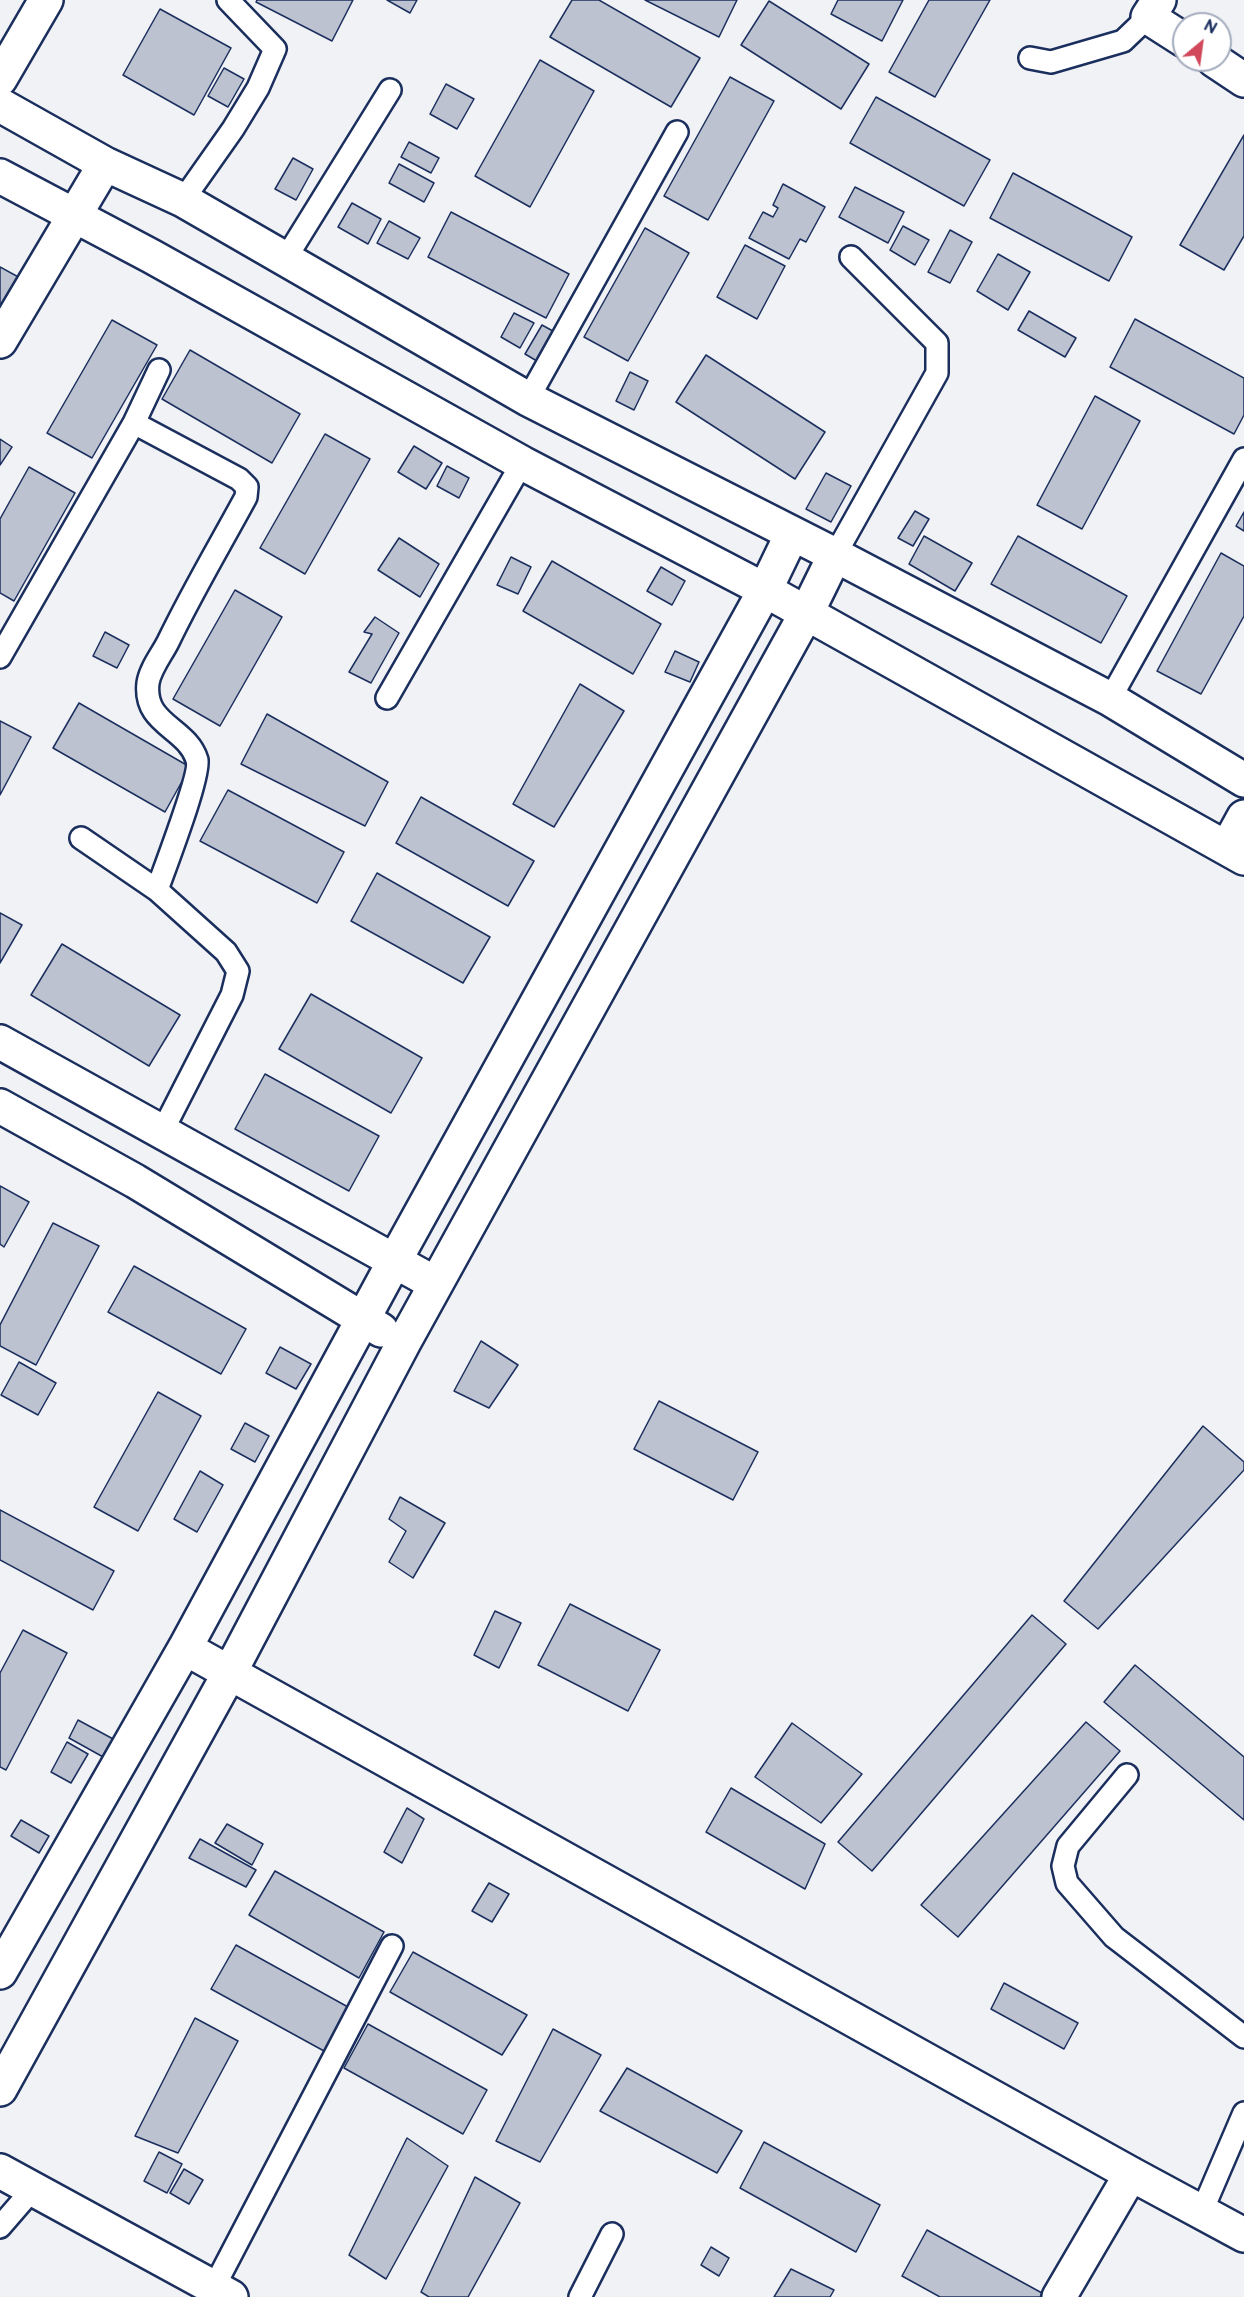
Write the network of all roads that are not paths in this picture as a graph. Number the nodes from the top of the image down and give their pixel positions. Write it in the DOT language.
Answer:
graph roads {
  1 [pos="46,0"];
  2 [pos="228,0"];
  3 [pos="1154,8"];
  4 [pos="1172,27"];
  5 [pos="1030,58"];
  6 [pos="0,80"];
  7 [pos="390,90"];
  8 [pos="0,105"];
  9 [pos="676,132"];
  10 [pos="105,164"];
  11 [pos="0,177"];
  12 [pos="183,200"];
  13 [pos="72,216"];
  14 [pos="850,257"];
  15 [pos="286,258"];
  16 [pos="0,341"];
  17 [pos="159,370"];
  18 [pos="528,399"];
  19 [pos="134,423"];
  20 [pos="1244,459"];
  21 [pos="522,463"];
  22 [pos="792,534"];
  23 [pos="835,555"];
  24 [pos="765,590"];
  25 [pos="807,612"];
  26 [pos="0,657"];
  27 [pos="387,698"];
  28 [pos="1110,699"];
  29 [pos="1244,780"];
  30 [pos="1244,817"];
  31 [pos="81,838"];
  32 [pos="1236,853"];
  33 [pos="157,891"];
  34 [pos="0,1042"];
  35 [pos="0,1106"];
  36 [pos="162,1132"];
  37 [pos="395,1260"];
  38 [pos="436,1284"];
  39 [pos="363,1320"];
  40 [pos="404,1342"];
  41 [pos="185,1648"];
  42 [pos="230,1672"];
  43 [pos="1127,1775"];
  44 [pos="392,1946"];
  45 [pos="0,1972"];
  46 [pos="1244,2037"];
  47 [pos="0,2088"];
  48 [pos="1244,2113"];
  49 [pos="0,2171"];
  50 [pos="1131,2174"];
  51 [pos="32,2190"];
  52 [pos="1202,2211"];
  53 [pos="0,2227"];
  54 [pos="612,2234"];
  55 [pos="1244,2235"];
  56 [pos="222,2292"];
  57 [pos="580,2297"];
  58 [pos="1059,2297"];
  1 -- 6 [label="street"];
  2 -- 12 [label="lane"];
  3 -- 4 [label="street"];
  3 -- 5 [label="lane"];
  7 -- 15 [label="lane"];
  8 -- 10 [label="street"];
  9 -- 18 [label="lane"];
  10 -- 12 [label="street"];
  10 -- 13 [label="street"];
  11 -- 13 [label="street"];
  12 -- 15 [label="street"];
  13 -- 16 [label="street"];
  13 -- 21 [label="street"];
  14 -- 23 [label="lane"];
  15 -- 18 [label="street"];
  17 -- 19 [label="lane"];
  18 -- 22 [label="street"];
  19 -- 26 [label="lane"];
  19 -- 33 [label="lane"];
  20 -- 28 [label="lane"];
  21 -- 24 [label="street"];
  21 -- 27 [label="lane"];
  22 -- 23 [label="street"];
  22 -- 24 [label="street"];
  23 -- 25 [label="street"];
  23 -- 28 [label="street"];
  24 -- 25 [label="street"];
  24 -- 37 [label="street"];
  25 -- 32 [label="street"];
  25 -- 38 [label="street"];
  28 -- 29 [label="street"];
  30 -- 32 [label="street"];
  31 -- 33 [label="lane"];
  33 -- 36 [label="lane"];
  34 -- 36 [label="street"];
  35 -- 39 [label="street"];
  36 -- 37 [label="street"];
  37 -- 38 [label="street"];
  37 -- 39 [label="street"];
  38 -- 40 [label="street"];
  39 -- 40 [label="street"];
  39 -- 41 [label="street"];
  40 -- 42 [label="street"];
  41 -- 42 [label="street"];
  41 -- 45 [label="street"];
  42 -- 47 [label="street"];
  42 -- 50 [label="street"];
  43 -- 46 [label="lane"];
  44 -- 56 [label="lane"];
  48 -- 52 [label="lane"];
  49 -- 51 [label="street"];
  50 -- 52 [label="street"];
  50 -- 58 [label="street"];
  51 -- 53 [label="lane"];
  51 -- 56 [label="street"];
  52 -- 55 [label="street"];
  54 -- 57 [label="lane"];
}
